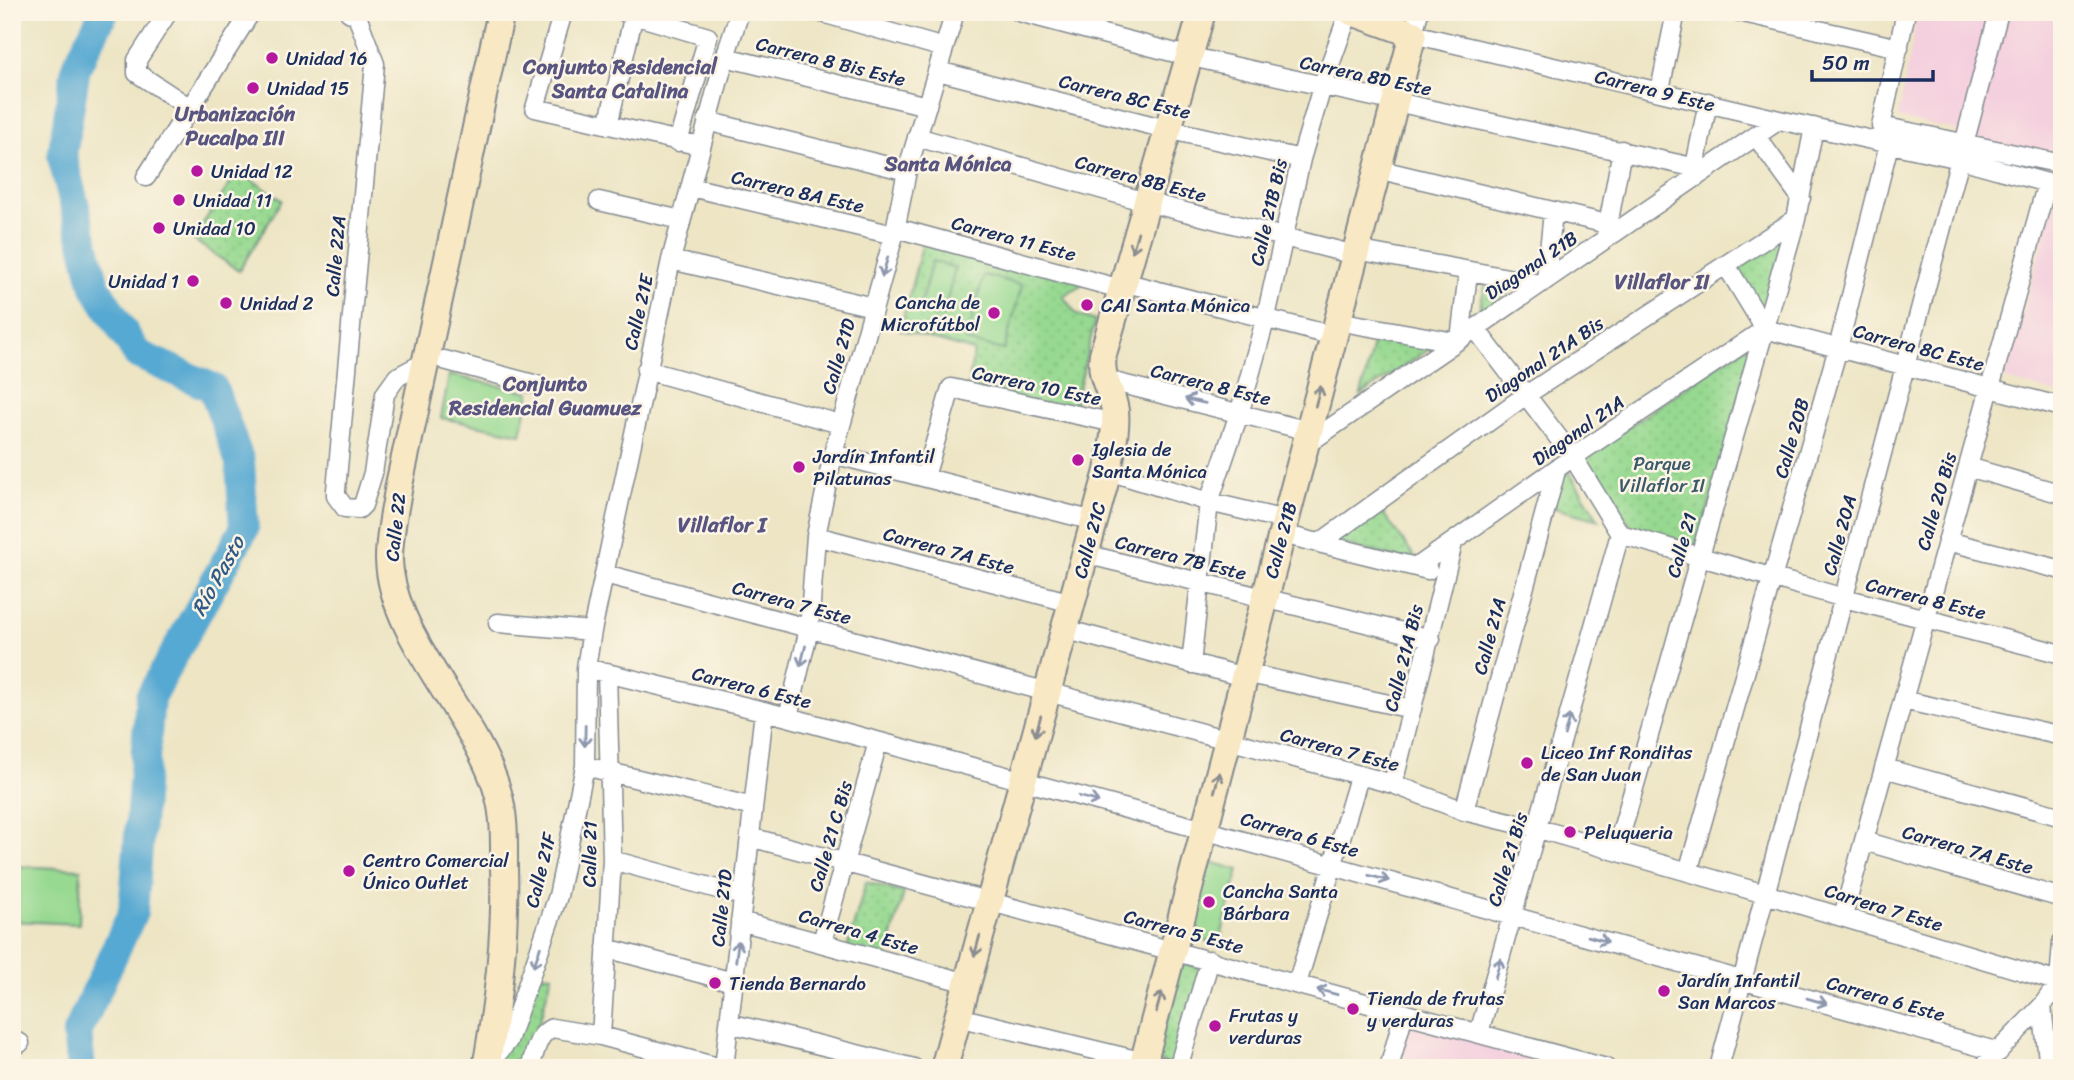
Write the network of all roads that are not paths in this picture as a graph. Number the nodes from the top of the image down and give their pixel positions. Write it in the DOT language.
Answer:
graph roads {
  1 [pos="168,12"];
  2 [pos="251,12"];
  3 [pos="349,12"];
  4 [pos="501,12"];
  5 [pos="562,12"];
  6 [pos="740,12"];
  7 [pos="819,12"];
  8 [pos="955,12"];
  9 [pos="1019,12"];
  10 [pos="1202,12"];
  11 [pos="1350,12"];
  12 [pos="1676,12"];
  13 [pos="1739,12"];
  14 [pos="1906,12"];
  15 [pos="1999,12"];
  16 [pos="629,13"];
  17 [pos="1416,23"];
  18 [pos="944,48"];
  19 [pos="1899,48"];
  20 [pos="1187,56"];
  21 [pos="725,57"];
  22 [pos="938,71"];
  23 [pos="1322,87"];
  24 [pos="1660,90"];
  25 [pos="1709,102"];
  26 [pos="1395,103"];
  27 [pos="927,106"];
  28 [pos="190,108"];
  29 [pos="1779,120"];
  30 [pos="707,121"];
  31 [pos="608,125"];
  32 [pos="1881,126"];
  33 [pos="1814,127"];
  34 [pos="1166,129"];
  35 [pos="1756,136"];
  36 [pos="917,137"];
  37 [pos="678,142"];
  38 [pos="1889,144"];
  39 [pos="701,146"];
  40 [pos="1622,150"];
  41 [pos="1962,152"];
  42 [pos="1301,159"];
  43 [pos="2062,164"];
  44 [pos="1700,168"];
  45 [pos="1377,169"];
  46 [pos="907,171"];
  47 [pos="146,177"];
  48 [pos="691,187"];
  49 [pos="1801,198"];
  50 [pos="599,201"];
  51 [pos="1146,202"];
  52 [pos="1553,212"];
  53 [pos="1796,219"];
  54 [pos="681,220"];
  55 [pos="895,232"];
  56 [pos="1606,232"];
  57 [pos="1284,239"];
  58 [pos="1356,253"];
  59 [pos="671,260"];
  60 [pos="1726,265"];
  61 [pos="1468,273"];
  62 [pos="1543,282"];
  63 [pos="1122,285"];
  64 [pos="873,307"];
  65 [pos="1266,317"];
  66 [pos="1475,328"];
  67 [pos="1336,329"];
  68 [pos="1765,329"];
  69 [pos="1457,340"];
  70 [pos="1838,348"];
  71 [pos="436,360"];
  72 [pos="1906,366"];
  73 [pos="646,370"];
  74 [pos="1102,379"];
  75 [pos="537,385"];
  76 [pos="1989,388"];
  77 [pos="1526,395"];
  78 [pos="2062,407"];
  79 [pos="1240,411"];
  80 [pos="1115,423"];
  81 [pos="840,424"];
  82 [pos="1308,438"];
  83 [pos="833,454"];
  84 [pos="1573,457"];
  85 [pos="1968,467"];
  86 [pos="1108,471"];
  87 [pos="1556,471"];
  88 [pos="925,477"];
  89 [pos="2062,494"];
  90 [pos="1209,502"];
  91 [pos="1094,521"];
  92 [pos="1283,527"];
  93 [pos="1620,534"];
  94 [pos="816,536"];
  95 [pos="1947,541"];
  96 [pos="1321,542"];
  97 [pos="1453,543"];
  98 [pos="1085,554"];
  99 [pos="1699,559"];
  100 [pos="1417,567"];
  101 [pos="2062,570"];
  102 [pos="1446,573"];
  103 [pos="605,574"];
  104 [pos="1774,576"];
  105 [pos="1199,585"];
  106 [pos="1844,598"];
  107 [pos="1264,600"];
  108 [pos="1072,603"];
  109 [pos="1925,619"];
  110 [pos="498,623"];
  111 [pos="809,629"];
  112 [pos="1065,629"];
  113 [pos="592,631"];
  114 [pos="1431,639"];
  115 [pos="2062,654"];
  116 [pos="1191,664"];
  117 [pos="586,667"];
  118 [pos="607,672"];
  119 [pos="1245,675"];
  120 [pos="1047,693"];
  121 [pos="1903,700"];
  122 [pos="1412,709"];
  123 [pos="764,711"];
  124 [pos="788,717"];
  125 [pos="2062,736"];
  126 [pos="1228,740"];
  127 [pos="878,742"];
  128 [pos="585,766"];
  129 [pos="1884,768"];
  130 [pos="610,770"];
  131 [pos="1359,777"];
  132 [pos="1023,782"];
  133 [pos="1393,784"];
  134 [pos="753,807"];
  135 [pos="1464,811"];
  136 [pos="2062,817"];
  137 [pos="1539,829"];
  138 [pos="1204,830"];
  139 [pos="750,837"];
  140 [pos="1864,841"];
  141 [pos="1616,851"];
  142 [pos="612,860"];
  143 [pos="845,860"];
  144 [pos="1331,865"];
  145 [pos="1688,872"];
  146 [pos="1765,894"];
  147 [pos="743,896"];
  148 [pos="2062,898"];
  149 [pos="990,900"];
  150 [pos="1513,915"];
  151 [pos="1843,916"];
  152 [pos="740,920"];
  153 [pos="822,942"];
  154 [pos="2062,942"];
  155 [pos="606,948"];
  156 [pos="1173,950"];
  157 [pos="1210,960"];
  158 [pos="1742,980"];
  159 [pos="2060,980"];
  160 [pos="733,982"];
  161 [pos="967,983"];
  162 [pos="1297,984"];
  163 [pos="2042,1006"];
  164 [pos="1404,1013"];
  165 [pos="958,1017"];
  166 [pos="729,1023"];
  167 [pos="1479,1033"];
  168 [pos="601,1036"];
  169 [pos="1999,1052"];
  170 [pos="1573,1063"];
  171 [pos="1151,1066"];
  172 [pos="486,1068"];
  173 [pos="530,1068"];
  174 [pos="722,1068"];
  175 [pos="914,1068"];
  176 [pos="944,1068"];
  177 [pos="1178,1068"];
  178 [pos="1389,1068"];
  179 [pos="1606,1068"];
  180 [pos="1719,1068"];
  181 [pos="1982,1068"];
  182 [pos="2049,1068"];
  1 -- 28 [label="street"];
  2 -- 28 [label="street"];
  3 -- 71 [label="street, Calle 22A"];
  4 -- 71 [label="street, Calle 22"];
  5 -- 31 [label="street"];
  6 -- 21 [label="street, Calle 21E"];
  7 -- 18 [label="street"];
  8 -- 18 [label="street, Calle 21D"];
  9 -- 20 [label="street, Carrera 8D Este"];
  10 -- 20 [label="street, Calle 21C"];
  11 -- 17 [label="street, Carrera 9 Este"];
  11 -- 23 [label="street, Calle 21B Bis"];
  12 -- 24 [label="street"];
  13 -- 19 [label="street"];
  14 -- 19 [label="street"];
  15 -- 41 [label="street, Calle 20A"];
  16 -- 31 [label="street"];
  16 -- 37 [label="street"];
  17 -- 24 [label="street, Carrera 9 Este"];
  17 -- 26 [label="street, Calle 21B"];
  18 -- 22 [label="street, Calle 21D"];
  19 -- 32 [label="street"];
  20 -- 23 [label="street, Carrera 8D Este"];
  20 -- 34 [label="street, Calle 21C"];
  21 -- 27 [label="street, Carrera 8 Bis Este"];
  21 -- 30 [label="street, Calle 21E"];
  22 -- 27 [label="street, Calle 21D"];
  22 -- 34 [label="street, Carrera 8C Este"];
  23 -- 26 [label="street, Carrera 8D Este"];
  23 -- 42 [label="street, Calle 21B Bis"];
  24 -- 25 [label="street, Carrera 9 Este"];
  25 -- 29 [label="street, Carrera 9 Este"];
  25 -- 44 [label="street"];
  26 -- 40 [label="street, Carrera 8D Este"];
  26 -- 45 [label="street, Calle 21B"];
  27 -- 36 [label="street, Calle 21D"];
  28 -- 47 [label="street"];
  29 -- 33 [label="street, Carrera 9 Este"];
  29 -- 35 [label="street, Diagonal 21B"];
  30 -- 39 [label="street, Calle 21E"];
  30 -- 46 [label="street"];
  31 -- 37 [label="street"];
  32 -- 38 [label="street"];
  32 -- 41 [label="street"];
  33 -- 38 [label="street, Carrera 9 Este"];
  33 -- 49 [label="street, Calle 21"];
  34 -- 42 [label="street, Carrera 8C Este"];
  34 -- 51 [label="street, Calle 21C"];
  35 -- 44 [label="street, Diagonal 21B"];
  35 -- 49 [label="street"];
  36 -- 46 [label="street, Calle 21D"];
  36 -- 51 [label="street, Carrera 8B Este"];
  37 -- 39 [label="street"];
  38 -- 41 [label="street, Carrera 9 Este"];
  38 -- 70 [label="street, Calle 20B"];
  39 -- 48 [label="street, Calle 21E"];
  40 -- 44 [label="street, Carrera 8D Este"];
  40 -- 56 [label="street"];
  41 -- 43 [label="street"];
  41 -- 72 [label="street, Calle 20A"];
  41 -- 76 [label="street, Calle 20 Bis"];
  42 -- 57 [label="street, Calle 21B Bis"];
  44 -- 56 [label="street, Diagonal 21B"];
  45 -- 52 [label="street"];
  45 -- 58 [label="street, Calle 21B"];
  46 -- 55 [label="street, Calle 21D"];
  48 -- 54 [label="street, Calle 21E"];
  48 -- 55 [label="street, Carrera 8A Este"];
  49 -- 53 [label="street, Calle 21"];
  50 -- 54 [label="street"];
  51 -- 57 [label="street, Carrera 8B Este"];
  51 -- 63 [label="street, Calle 21C, one-way"];
  52 -- 56 [label="street"];
  52 -- 62 [label="street"];
  53 -- 60 [label="street, Diagonal 21A Bis"];
  53 -- 68 [label="street, Calle 21"];
  54 -- 59 [label="street, Calle 21E"];
  55 -- 63 [label="street, Carrera 11 Este"];
  55 -- 64 [label="street, Calle 21D, one-way"];
  56 -- 62 [label="street, Diagonal 21B"];
  57 -- 58 [label="street, Carrera 8B Este"];
  57 -- 65 [label="street, Calle 21B Bis"];
  58 -- 61 [label="street, Carrera 8B Este"];
  58 -- 67 [label="street, Calle 21B"];
  59 -- 64 [label="street"];
  59 -- 73 [label="street, Calle 21E"];
  60 -- 68 [label="street"];
  60 -- 77 [label="street, Diagonal 21A Bis"];
  61 -- 62 [label="street, Carrera 8B Este"];
  61 -- 69 [label="street"];
  62 -- 66 [label="street, Diagonal 21B"];
  63 -- 65 [label="street"];
  63 -- 74 [label="street, Calle 21C"];
  64 -- 81 [label="street, Calle 21D"];
  65 -- 67 [label="street"];
  65 -- 79 [label="street, Calle 21B Bis"];
  66 -- 69 [label="street, Diagonal 21B"];
  66 -- 77 [label="street"];
  67 -- 69 [label="street"];
  82 -- 67 [label="street, Calle 21B, one-way"];
  68 -- 70 [label="street, Carrera 8C Este"];
  68 -- 84 [label="street, Diagonal 21A"];
  68 -- 99 [label="street, Calle 21"];
  69 -- 82 [label="street, Diagonal 21B"];
  70 -- 72 [label="street, Carrera 8C Este"];
  70 -- 104 [label="street, Calle 20B"];
  71 -- 75 [label="street"];
  71 -- 172 [label="street, Calle 22"];
  72 -- 76 [label="street, Carrera 8C Este"];
  72 -- 106 [label="street, Calle 20A"];
  73 -- 81 [label="street"];
  73 -- 103 [label="street, Calle 21E"];
  79 -- 74 [label="street, Carrera 8 Este, one-way"];
  74 -- 80 [label="street, Calle 21C"];
  76 -- 78 [label="street, Carrera 8C Este"];
  76 -- 85 [label="street, Calle 20 Bis"];
  77 -- 84 [label="street"];
  77 -- 96 [label="street, Diagonal 21A Bis"];
  79 -- 82 [label="street, Carrera 8 Este"];
  79 -- 90 [label="street, Calle 21B Bis"];
  80 -- 86 [label="street, Calle 21C"];
  80 -- 88 [label="street, Carrera 10 Este"];
  81 -- 83 [label="street, Calle 21D"];
  82 -- 92 [label="street, Calle 21B"];
  83 -- 88 [label="street, Carrera 7B Este"];
  83 -- 94 [label="street, Calle 21D"];
  84 -- 87 [label="street, Diagonal 21A"];
  84 -- 93 [label="street"];
  85 -- 89 [label="street"];
  85 -- 95 [label="street, Calle 20 Bis"];
  86 -- 90 [label="street"];
  86 -- 91 [label="street, Calle 21C"];
  87 -- 97 [label="street, Diagonal 21A"];
  87 -- 135 [label="street, Calle 21A"];
  88 -- 91 [label="street, Carrera 7B Este"];
  90 -- 92 [label="street"];
  90 -- 105 [label="street, Calle 21B Bis"];
  91 -- 98 [label="street, Calle 21C"];
  92 -- 96 [label="street"];
  92 -- 107 [label="street, Calle 21B"];
  93 -- 99 [label="street, Carrera 8 Este"];
  137 -- 93 [label="street, Calle 21 Bis, one-way"];
  94 -- 108 [label="street, Carrera 7A Este"];
  94 -- 111 [label="street, Calle 21D"];
  95 -- 101 [label="street"];
  95 -- 109 [label="street, Calle 20 Bis"];
  96 -- 100 [label="street"];
  97 -- 100 [label="street, Diagonal 21A"];
  97 -- 102 [label="street, Calle 21A Bis"];
  98 -- 105 [label="street, Carrera 7B Este"];
  98 -- 108 [label="street, Calle 21C"];
  99 -- 104 [label="street, Carrera 8 Este"];
  99 -- 141 [label="street, Calle 21"];
  100 -- 102 [label="street"];
  102 -- 114 [label="street, Calle 21A Bis"];
  103 -- 111 [label="street, Carrera 7 Este"];
  103 -- 113 [label="street, Calle 21E"];
  104 -- 106 [label="street, Carrera 8 Este"];
  104 -- 145 [label="street, Calle 20B"];
  105 -- 107 [label="street, Carrera 7B Este"];
  105 -- 116 [label="street, Calle 21B Bis"];
  106 -- 109 [label="street, Carrera 8 Este"];
  106 -- 146 [label="street, Calle 20A"];
  107 -- 114 [label="street, Carrera 7B Este"];
  107 -- 119 [label="street, Calle 21B"];
  108 -- 112 [label="street, Calle 21C"];
  109 -- 115 [label="street, Carrera 8 Este"];
  109 -- 121 [label="street, Calle 20 Bis"];
  110 -- 113 [label="street"];
  111 -- 120 [label="street, Carrera 7 Este"];
  111 -- 124 [label="street, Calle 21D, one-way"];
  112 -- 116 [label="street"];
  112 -- 120 [label="street, Calle 21C"];
  113 -- 117 [label="street, Calle 21E"];
  114 -- 122 [label="street, Calle 21A Bis"];
  116 -- 119 [label="street"];
  117 -- 118 [label="street, Carrera 6 Este"];
  117 -- 128 [label="street, Calle 21F, one-way"];
  118 -- 123 [label="street, Carrera 6 Este"];
  118 -- 130 [label="street, Calle 21"];
  119 -- 122 [label="street"];
  119 -- 126 [label="street, Calle 21B"];
  120 -- 126 [label="street, Carrera 7 Este"];
  120 -- 132 [label="street, Calle 21C, one-way"];
  121 -- 125 [label="street"];
  121 -- 129 [label="street, Calle 20 Bis"];
  122 -- 133 [label="street, Calle 21A Bis"];
  123 -- 124 [label="street, Carrera 6 Este"];
  123 -- 134 [label="street, Calle 21D"];
  124 -- 127 [label="street, Carrera 6 Este"];
  126 -- 131 [label="street, Carrera 7 Este"];
  138 -- 126 [label="street, Calle 21B, one-way"];
  127 -- 132 [label="street, Carrera 6 Este"];
  127 -- 143 [label="street, Calle 21 C Bis"];
  128 -- 130 [label="street"];
  128 -- 172 [label="street, Calle 21F, one-way"];
  129 -- 136 [label="street"];
  129 -- 140 [label="street, Calle 20 Bis"];
  130 -- 134 [label="street"];
  130 -- 142 [label="street, Calle 21"];
  131 -- 133 [label="street, Carrera 7 Este"];
  131 -- 144 [label="street"];
  132 -- 138 [label="street, Carrera 6 Este, one-way"];
  132 -- 149 [label="street, Calle 21C"];
  133 -- 135 [label="street, Carrera 7 Este"];
  134 -- 139 [label="street, Calle 21D"];
  135 -- 137 [label="street, Carrera 7 Este"];
  137 -- 141 [label="street, Carrera 7 Este"];
  137 -- 150 [label="street, Calle 21 Bis"];
  138 -- 144 [label="street, Carrera 6 Este"];
  138 -- 156 [label="street, Calle 21B"];
  139 -- 143 [label="street, Carrera 5 Este"];
  139 -- 147 [label="street, Calle 21D"];
  140 -- 148 [label="street, Carrera 7A Este"];
  140 -- 151 [label="street, Calle 20 Bis"];
  141 -- 145 [label="street, Carrera 7 Este"];
  142 -- 147 [label="street"];
  142 -- 155 [label="street, Calle 21"];
  143 -- 149 [label="street, Carrera 5 Este"];
  143 -- 153 [label="street, Calle 21 C Bis"];
  144 -- 150 [label="street, Carrera 6 Este, one-way"];
  144 -- 162 [label="street"];
  145 -- 146 [label="street, Carrera 7 Este"];
  146 -- 151 [label="street, Carrera 7 Este"];
  146 -- 158 [label="street, Calle 20A"];
  147 -- 152 [label="street, Calle 21D"];
  149 -- 156 [label="street, Carrera 5 Este"];
  149 -- 161 [label="street, Calle 21C, one-way"];
  150 -- 158 [label="street, Carrera 6 Este, one-way"];
  167 -- 150 [label="street, Calle 21 Bis, one-way"];
  151 -- 159 [label="street, Carrera 7 Este"];
  152 -- 153 [label="street, Carrera 4 Este"];
  160 -- 152 [label="street, Calle 21D, one-way"];
  153 -- 161 [label="street, Carrera 4 Este"];
  154 -- 159 [label="street"];
  155 -- 160 [label="street"];
  155 -- 168 [label="street, Calle 21"];
  156 -- 157 [label="street, Carrera 5 Este"];
  171 -- 156 [label="street, Calle 21B, one-way"];
  157 -- 162 [label="street, Carrera 5 Este"];
  157 -- 177 [label="street"];
  158 -- 169 [label="street, Carrera 6 Este, one-way"];
  158 -- 180 [label="street, Calle 20A"];
  159 -- 163 [label="street"];
  160 -- 166 [label="street, Calle 21D"];
  161 -- 165 [label="street, Calle 21C"];
  164 -- 162 [label="street, Carrera 5 Este, one-way"];
  163 -- 169 [label="street"];
  163 -- 182 [label="street"];
  164 -- 167 [label="street, Carrera 5 Este"];
  164 -- 178 [label="street"];
  165 -- 171 [label="street"];
  165 -- 176 [label="street, Calle 21C"];
  166 -- 174 [label="street, Calle 21D"];
  166 -- 175 [label="street"];
  167 -- 170 [label="street, Carrera 5 Este"];
  168 -- 173 [label="street"];
  168 -- 174 [label="street"];
  169 -- 181 [label="street"];
  170 -- 179 [label="street, Carrera 5 Este"];
}
